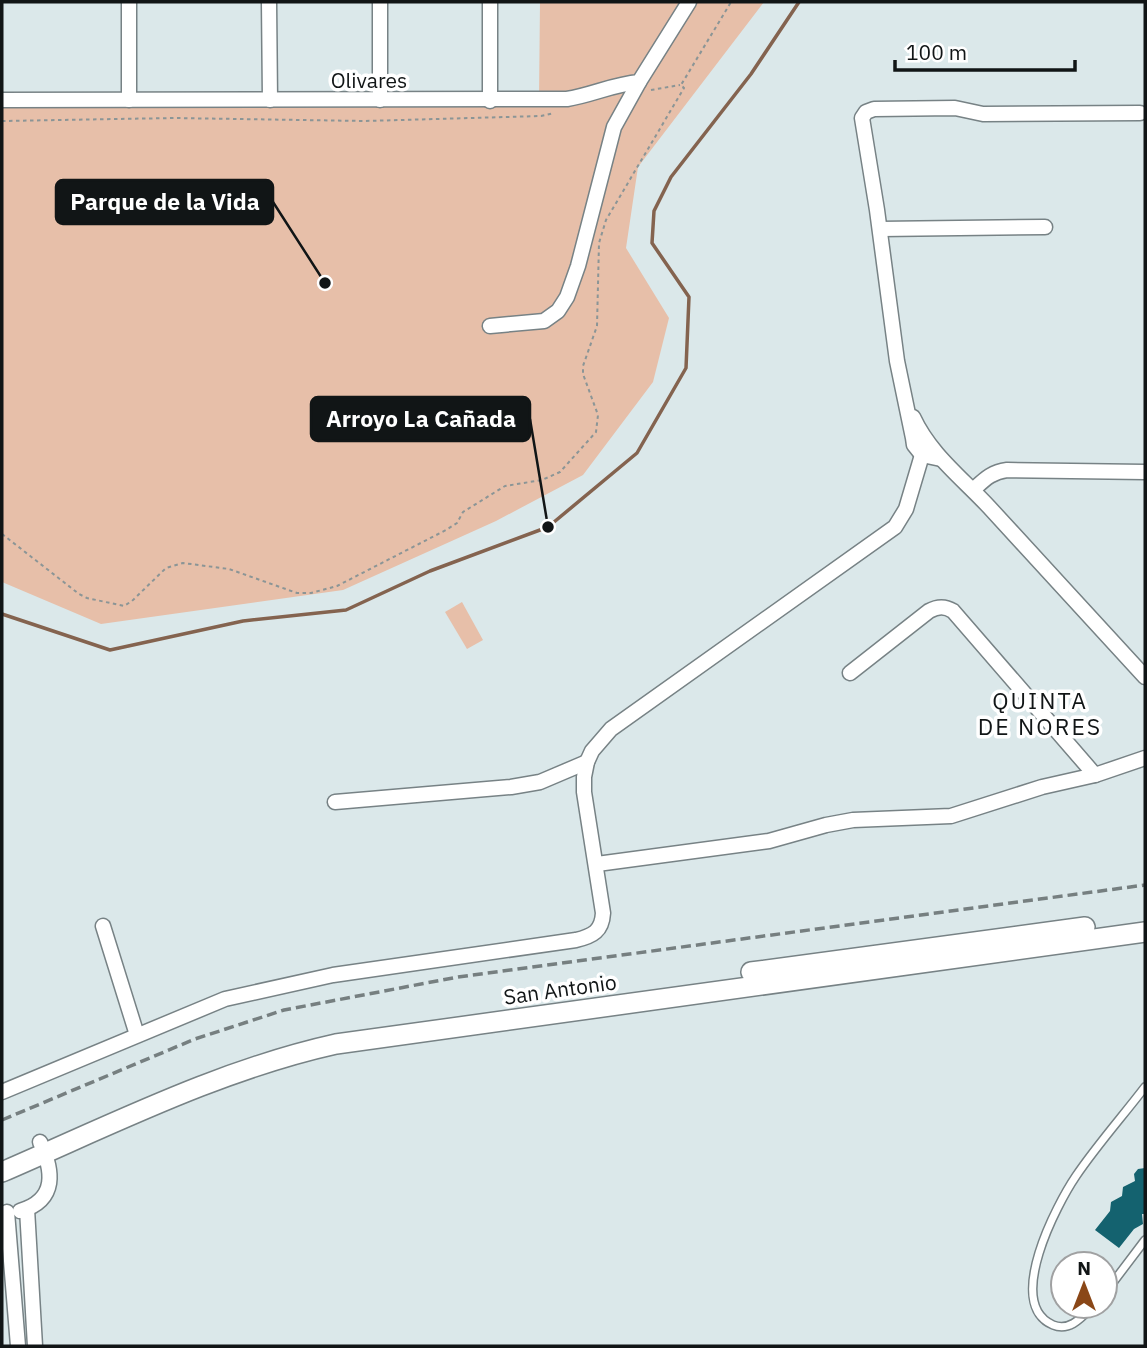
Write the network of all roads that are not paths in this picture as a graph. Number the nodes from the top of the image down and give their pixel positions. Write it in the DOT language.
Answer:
graph roads {
  1 [pos="129,2"];
  2 [pos="270,2"];
  3 [pos="380,2"];
  4 [pos="490,2"];
  5 [pos="689,2"];
  6 [pos="636,88"];
  7 [pos="2,100"];
  8 [pos="129,100"];
  9 [pos="270,100"];
  10 [pos="380,100"];
  11 [pos="490,101"];
  12 [pos="1140,113"];
  13 [pos="1045,227"];
  14 [pos="880,229"];
  15 [pos="490,326"];
  16 [pos="904,394"];
  17 [pos="922,456"];
  18 [pos="941,459"];
  19 [pos="1145,472"];
  20 [pos="973,490"];
  21 [pos="850,674"];
  22 [pos="1145,677"];
  23 [pos="1145,758"];
  24 [pos="587,762"];
  25 [pos="1095,775"];
  26 [pos="335,802"];
  27 [pos="597,864"];
  28 [pos="1145,919"];
  29 [pos="103,926"];
  30 [pos="1145,932"];
  31 [pos="137,1034"];
  32 [pos="1145,1087"];
  33 [pos="2,1092"];
  34 [pos="42,1148"];
  35 [pos="2,1159"];
  36 [pos="2,1172"];
  37 [pos="27,1209"];
  38 [pos="4,1211"];
  39 [pos="1145,1240"];
  40 [pos="1119,1274"];
  41 [pos="30,1278"];
  42 [pos="12,1280"];
  43 [pos="1079,1320"];
  44 [pos="18,1346"];
  45 [pos="35,1346"];
  1 -- 8 [label="street"];
  2 -- 9 [label="street"];
  3 -- 10 [label="street"];
  4 -- 11 [label="street"];
  5 -- 6 [label="street"];
  6 -- 11 [label="street, Olivares"];
  6 -- 15 [label="street"];
  7 -- 8 [label="street, Olivares"];
  8 -- 9 [label="street, Olivares"];
  9 -- 10 [label="street, Olivares"];
  10 -- 11 [label="street, Olivares"];
  12 -- 14 [label="street"];
  13 -- 14 [label="street"];
  14 -- 16 [label="street"];
  16 -- 17 [label="street"];
  16 -- 18 [label="street"];
  17 -- 18 [label="street"];
  17 -- 24 [label="street"];
  18 -- 20 [label="street"];
  19 -- 20 [label="street"];
  20 -- 22 [label="street"];
  21 -- 25 [label="street"];
  23 -- 25 [label="street"];
  24 -- 26 [label="street"];
  24 -- 27 [label="street"];
  25 -- 27 [label="street"];
  27 -- 31 [label="street"];
  28 -- 34 [label="main road, San Antonio"];
  29 -- 31 [label="street"];
  30 -- 34 [label="main road, San Antonio"];
  31 -- 33 [label="street"];
  32 -- 43 [label="lane"];
  34 -- 35 [label="main road, San Antonio"];
  34 -- 36 [label="main road, San Antonio"];
  34 -- 37 [label="street"];
  37 -- 38 [label="street"];
  37 -- 41 [label="street"];
  38 -- 42 [label="street"];
  39 -- 40 [label="lane"];
  41 -- 42 [label="street"];
  41 -- 45 [label="street"];
  42 -- 44 [label="street"];
}
